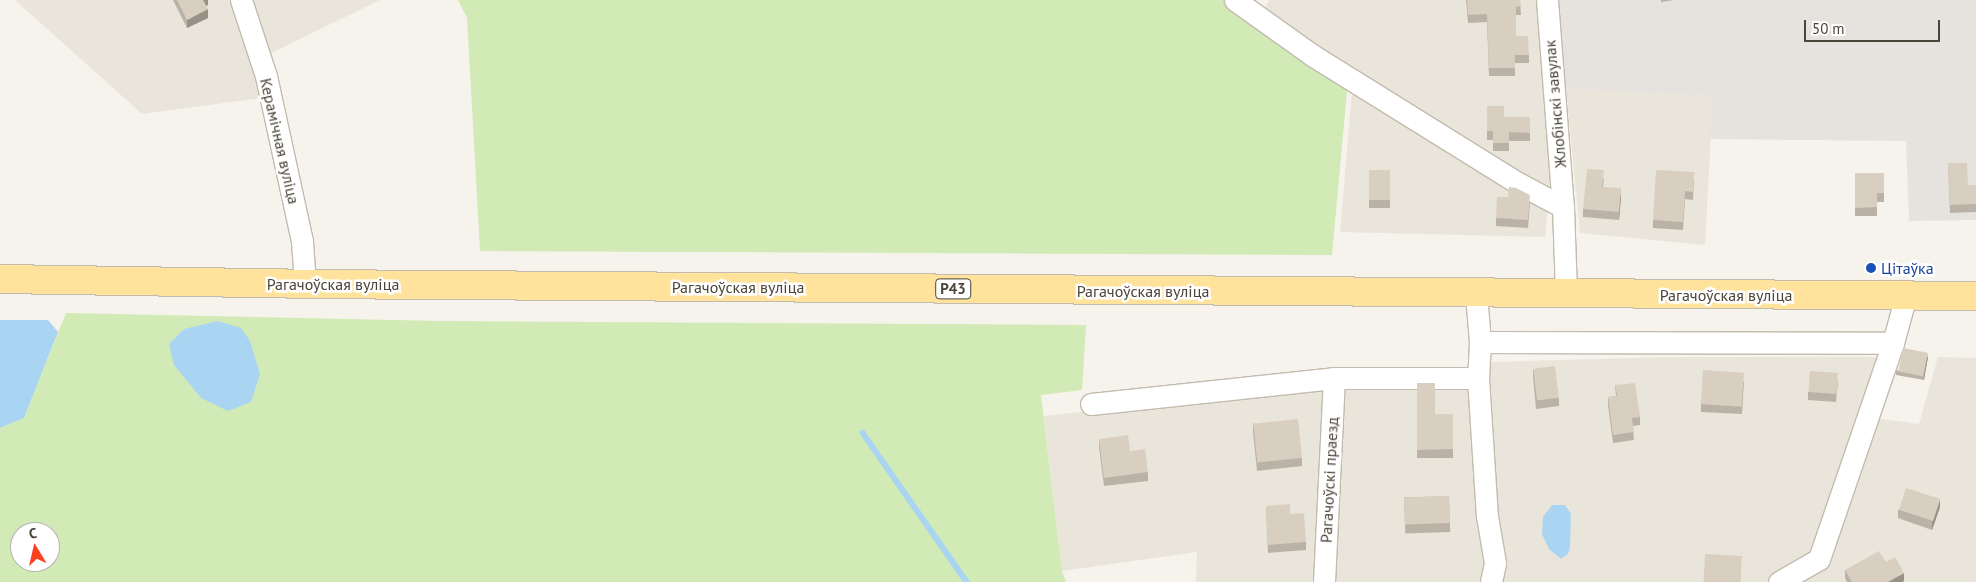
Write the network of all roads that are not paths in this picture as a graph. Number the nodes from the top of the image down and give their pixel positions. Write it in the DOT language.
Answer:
graph roads {
  1 [pos="241,0"];
  2 [pos="1235,0"];
  3 [pos="1547,0"];
  4 [pos="1563,207"];
  5 [pos="0,280"];
  6 [pos="305,284"];
  7 [pos="1476,294"];
  8 [pos="1566,294"];
  9 [pos="1906,295"];
  10 [pos="1976,296"];
  11 [pos="1480,342"];
  12 [pos="1893,343"];
  13 [pos="1334,378"];
  14 [pos="1478,378"];
  15 [pos="1091,404"];
  16 [pos="1324,582"];
  17 [pos="1491,582"];
  18 [pos="1779,582"];
  1 -- 6 [label="street, Керамічная вуліца"];
  2 -- 4 [label="street"];
  3 -- 4 [label="street, Жлобінскі завулак"];
  4 -- 8 [label="street, Жлобінскі завулак"];
  5 -- 6 [label="main road, Рагачоўская вуліца / Р43"];
  6 -- 7 [label="main road, Рагачоўская вуліца / Р43"];
  7 -- 8 [label="main road, Рагачоўская вуліца / Р43"];
  7 -- 11 [label="street"];
  8 -- 9 [label="main road, Рагачоўская вуліца / Р43"];
  9 -- 10 [label="main road, Рагачоўская вуліца / Р43"];
  9 -- 12 [label="street"];
  11 -- 12 [label="street"];
  11 -- 14 [label="street"];
  12 -- 18 [label="street"];
  13 -- 14 [label="street"];
  13 -- 15 [label="street"];
  13 -- 16 [label="street, Рагачоўскі праезд"];
  14 -- 17 [label="street"];
}
